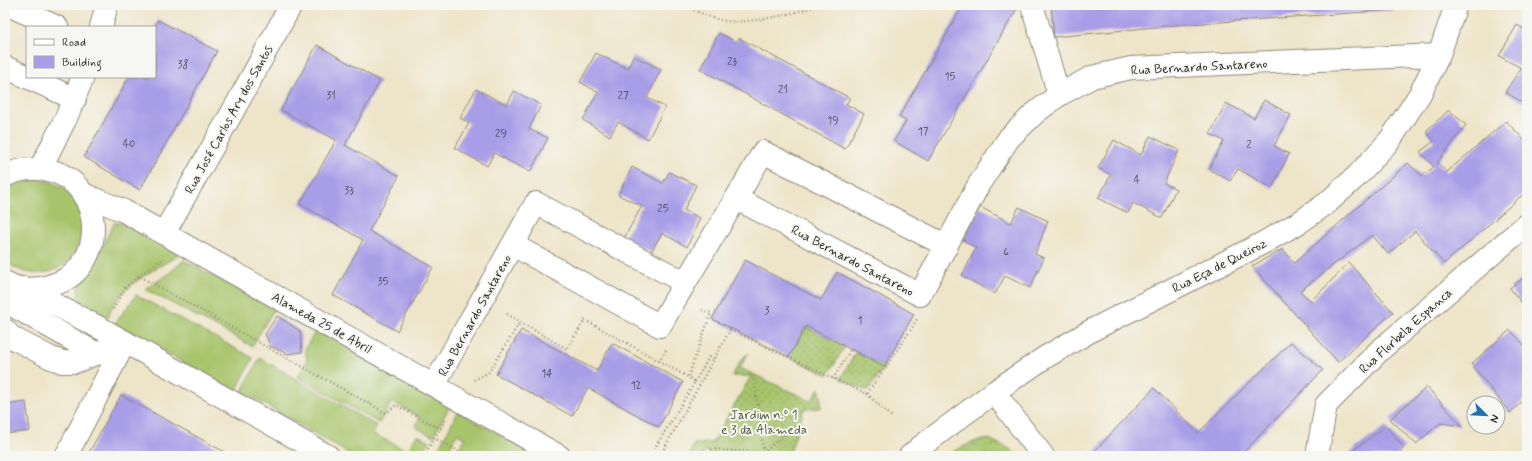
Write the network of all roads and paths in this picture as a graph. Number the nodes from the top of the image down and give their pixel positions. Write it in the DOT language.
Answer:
graph roads {
  1 [pos="8,5"];
  2 [pos="107,5"];
  3 [pos="683,5"];
  4 [pos="816,5"];
  5 [pos="1032,5"];
  6 [pos="1456,5"];
  7 [pos="289,6"];
  8 [pos="55,26"];
  9 [pos="101,26"];
  10 [pos="1439,55"];
  11 [pos="5,67"];
  12 [pos="26,77"];
  13 [pos="29,78"];
  14 [pos="83,78"];
  15 [pos="1059,95"];
  16 [pos="75,99"];
  17 [pos="40,169"];
  18 [pos="5,176"];
  19 [pos="83,194"];
  20 [pos="737,199"];
  21 [pos="1527,224"];
  22 [pos="164,233"];
  23 [pos="513,245"];
  24 [pos="947,246"];
  25 [pos="168,258"];
  26 [pos="139,276"];
  27 [pos="684,282"];
  28 [pos="11,289"];
  29 [pos="702,310"];
  30 [pos="507,314"];
  31 [pos="520,322"];
  32 [pos="912,328"];
  33 [pos="102,329"];
  34 [pos="5,330"];
  35 [pos="125,342"];
  36 [pos="670,342"];
  37 [pos="97,354"];
  38 [pos="714,360"];
  39 [pos="659,361"];
  40 [pos="884,367"];
  41 [pos="754,376"];
  42 [pos="688,377"];
  43 [pos="833,379"];
  44 [pos="695,382"];
  45 [pos="469,383"];
  46 [pos="434,386"];
  47 [pos="994,392"];
  48 [pos="867,394"];
  49 [pos="448,417"];
  50 [pos="893,418"];
  51 [pos="799,423"];
  52 [pos="441,429"];
  53 [pos="434,438"];
  54 [pos="711,449"];
  55 [pos="763,454"];
  56 [pos="66,456"];
  57 [pos="328,456"];
  58 [pos="424,456"];
  59 [pos="464,456"];
  60 [pos="559,456"];
  61 [pos="650,456"];
  62 [pos="660,456"];
  63 [pos="910,456"];
  64 [pos="1043,456"];
  65 [pos="1316,456"];
  1 -- 8 [label="street"];
  2 -- 9 [label="street"];
  3 -- 4 [label="path"];
  5 -- 15 [label="street"];
  6 -- 10 [label="street, Rua Eça de Queiroz"];
  7 -- 22 [label="street, Rua José Carlos Ary dos Santos"];
  10 -- 15 [label="street, Rua Bernardo Santareno"];
  10 -- 47 [label="street, Rua Eça de Queiroz"];
  11 -- 12 [label="street"];
  13 -- 16 [label="street"];
  14 -- 16 [label="street"];
  15 -- 24 [label="street, Rua Bernardo Santareno"];
  16 -- 17 [label="street"];
  17 -- 18 [label="street, Alameda 25 de Abril"];
  17 -- 19 [label="street, Alameda 25 de Abril"];
  19 -- 22 [label="street, Alameda 25 de Abril"];
  19 -- 28 [label="street, Alameda 25 de Abril"];
  20 -- 24 [label="street, Rua Bernardo Santareno"];
  20 -- 24 [label="street, Rua Bernardo Santareno"];
  20 -- 27 [label="street, Rua Bernardo Santareno"];
  21 -- 65 [label="street, Rua Florbela Espanca"];
  22 -- 46 [label="street, Alameda 25 de Abril"];
  23 -- 27 [label="street, Rua Bernardo Santareno"];
  23 -- 27 [label="street, Rua Bernardo Santareno"];
  23 -- 46 [label="street, Rua Bernardo Santareno"];
  25 -- 26 [label="path"];
  26 -- 33 [label="path"];
  26 -- 52 [label="path"];
  28 -- 33 [label="street"];
  28 -- 37 [label="street"];
  29 -- 42 [label="path"];
  30 -- 31 [label="path"];
  31 -- 39 [label="path"];
  31 -- 45 [label="path"];
  32 -- 40 [label="path"];
  33 -- 35 [label="street"];
  34 -- 37 [label="street"];
  35 -- 37 [label="street"];
  35 -- 56 [label="street"];
  35 -- 57 [label="street"];
  36 -- 39 [label="path"];
  38 -- 43 [label="path"];
  38 -- 44 [label="path"];
  38 -- 62 [label="path"];
  39 -- 42 [label="path"];
  40 -- 43 [label="path"];
  40 -- 48 [label="path"];
  41 -- 55 [label="path"];
  42 -- 44 [label="path"];
  43 -- 48 [label="path"];
  44 -- 61 [label="path"];
  46 -- 60 [label="street, Alameda 25 de Abril"];
  47 -- 63 [label="street, Rua Eça de Queiroz"];
  47 -- 64 [label="street"];
  48 -- 50 [label="path"];
  49 -- 52 [label="path"];
  51 -- 55 [label="path"];
  52 -- 53 [label="path"];
  53 -- 58 [label="path"];
  53 -- 59 [label="path"];
  54 -- 55 [label="path"];
}
